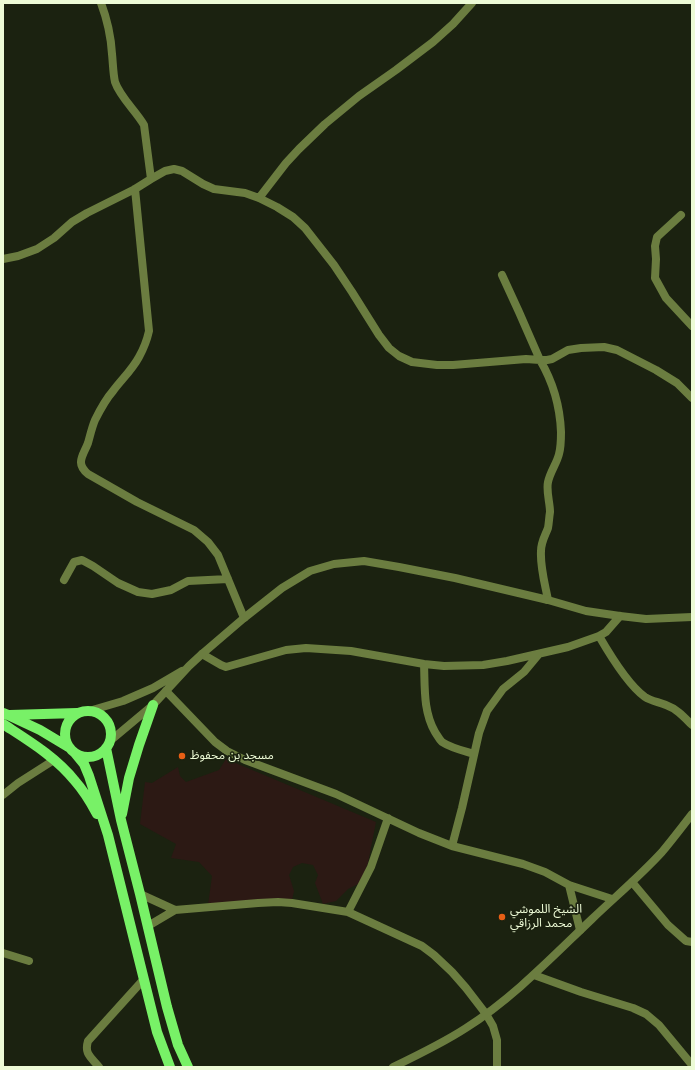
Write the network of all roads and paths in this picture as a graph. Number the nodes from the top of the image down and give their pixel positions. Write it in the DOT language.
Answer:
graph roads {
  1 [pos="101,3"];
  2 [pos="472,3"];
  3 [pos="151,179"];
  4 [pos="135,189"];
  5 [pos="259,198"];
  6 [pos="681,215"];
  7 [pos="3,259"];
  8 [pos="502,275"];
  9 [pos="692,326"];
  10 [pos="540,360"];
  11 [pos="691,395"];
  12 [pos="228,579"];
  13 [pos="64,580"];
  14 [pos="548,600"];
  15 [pos="620,616"];
  16 [pos="692,617"];
  17 [pos="244,618"];
  18 [pos="599,636"];
  19 [pos="202,654"];
  20 [pos="539,654"];
  21 [pos="424,664"];
  22 [pos="189,666"];
  23 [pos="166,691"];
  24 [pos="153,705"];
  25 [pos="88,711"];
  26 [pos="78,713"];
  27 [pos="5,714"];
  28 [pos="3,724"];
  29 [pos="692,725"];
  30 [pos="108,745"];
  31 [pos="72,751"];
  32 [pos="474,754"];
  33 [pos="54,760"];
  34 [pos="3,795"];
  35 [pos="692,814"];
  36 [pos="388,818"];
  37 [pos="121,820"];
  38 [pos="108,835"];
  39 [pos="452,846"];
  40 [pos="632,882"];
  41 [pos="569,885"];
  42 [pos="140,894"];
  43 [pos="612,899"];
  44 [pos="175,910"];
  45 [pos="348,912"];
  46 [pos="148,926"];
  47 [pos="580,930"];
  48 [pos="692,942"];
  49 [pos="3,953"];
  50 [pos="29,960"];
  51 [pos="534,975"];
  52 [pos="144,979"];
  53 [pos="486,1014"];
  54 [pos="692,1065"];
  55 [pos="99,1067"];
  56 [pos="170,1067"];
  57 [pos="188,1067"];
  58 [pos="393,1067"];
  59 [pos="497,1067"];
  1 -- 3 [label="street"];
  2 -- 5 [label="street"];
  3 -- 4 [label="street"];
  3 -- 5 [label="street"];
  4 -- 7 [label="street"];
  4 -- 12 [label="street"];
  5 -- 10 [label="street"];
  6 -- 9 [label="street"];
  8 -- 10 [label="street"];
  10 -- 11 [label="street"];
  10 -- 14 [label="street"];
  12 -- 13 [label="street"];
  12 -- 17 [label="street"];
  14 -- 15 [label="street"];
  14 -- 17 [label="street"];
  15 -- 16 [label="street"];
  15 -- 18 [label="street"];
  17 -- 19 [label="street"];
  18 -- 20 [label="street"];
  18 -- 29 [label="street"];
  19 -- 21 [label="street"];
  19 -- 22 [label="street"];
  20 -- 21 [label="street"];
  20 -- 32 [label="street"];
  21 -- 32 [label="street"];
  22 -- 23 [label="street"];
  22 -- 25 [label="street"];
  23 -- 24 [label="street"];
  23 -- 36 [label="street"];
  24 -- 30 [label="street"];
  24 -- 37 [label="main road"];
  25 -- 26 [label="main road"];
  25 -- 30 [label="main road"];
  26 -- 27 [label="main road"];
  26 -- 31 [label="main road"];
  27 -- 31 [label="main road"];
  28 -- 33 [label="main road"];
  30 -- 31 [label="main road"];
  30 -- 37 [label="main road"];
  31 -- 38 [label="main road"];
  32 -- 39 [label="street"];
  33 -- 34 [label="street"];
  33 -- 38 [label="main road"];
  35 -- 40 [label="street"];
  36 -- 39 [label="street"];
  36 -- 45 [label="street"];
  37 -- 42 [label="main road"];
  38 -- 52 [label="main road"];
  39 -- 41 [label="street"];
  40 -- 43 [label="street"];
  40 -- 48 [label="street"];
  41 -- 43 [label="street"];
  41 -- 47 [label="street"];
  42 -- 44 [label="street"];
  42 -- 46 [label="main road"];
  43 -- 47 [label="street"];
  44 -- 45 [label="street"];
  44 -- 46 [label="street"];
  45 -- 53 [label="street"];
  46 -- 57 [label="main road"];
  47 -- 51 [label="street"];
  49 -- 50 [label="street"];
  51 -- 53 [label="street"];
  51 -- 54 [label="street"];
  52 -- 55 [label="street"];
  52 -- 56 [label="main road"];
  53 -- 58 [label="street"];
  53 -- 59 [label="street"];
}
